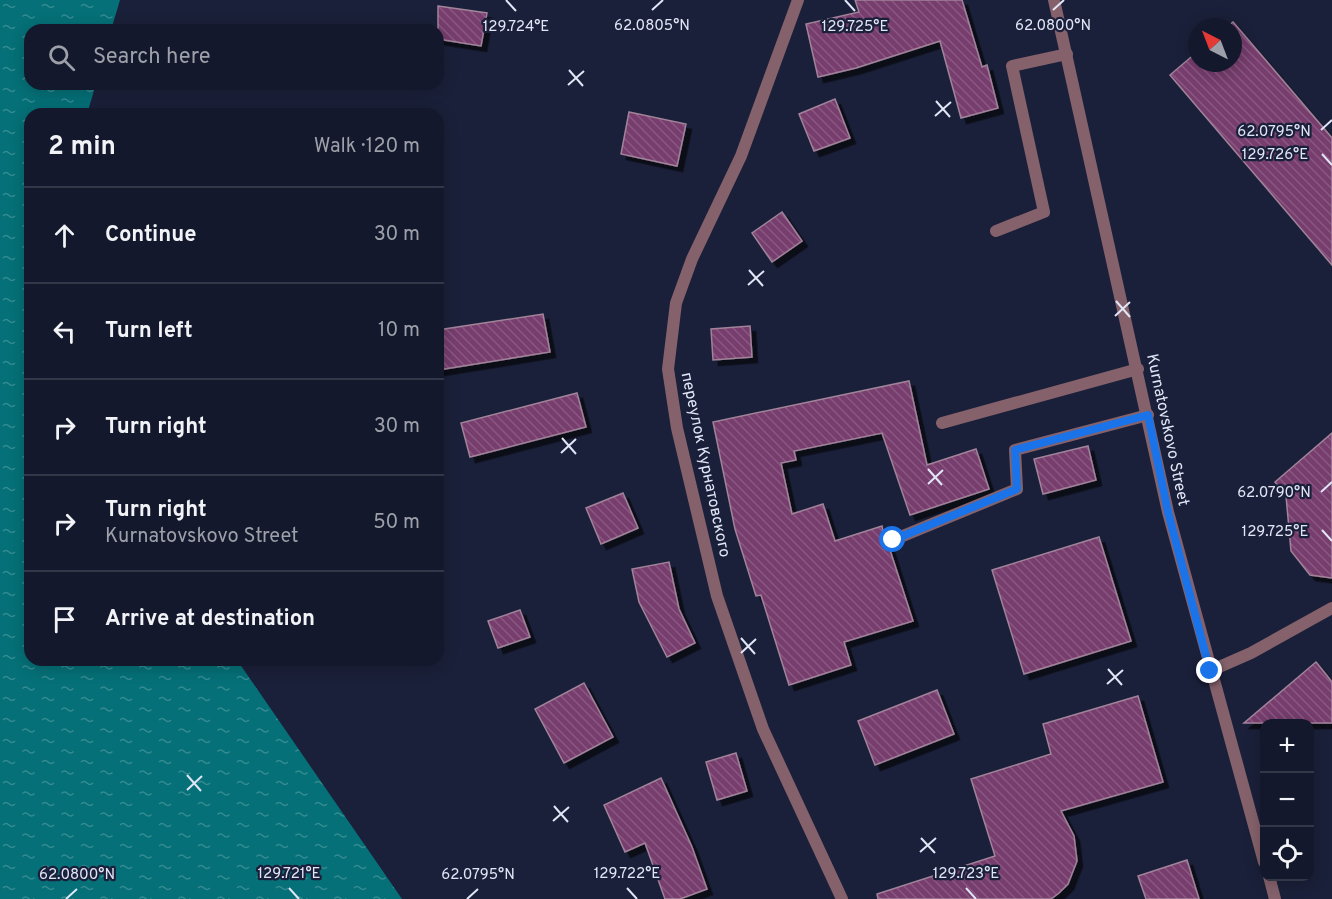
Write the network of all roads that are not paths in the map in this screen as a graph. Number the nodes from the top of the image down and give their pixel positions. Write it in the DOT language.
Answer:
graph roads {
  1 [pos="798,0"];
  2 [pos="1054,0"];
  3 [pos="1067,54"];
  4 [pos="996,231"];
  5 [pos="1137,369"];
  6 [pos="1148,415"];
  7 [pos="942,423"];
  8 [pos="893,540"];
  9 [pos="1332,608"];
  10 [pos="1210,671"];
  11 [pos="1260,848"];
  12 [pos="1270,881"];
  13 [pos="842,899"];
  14 [pos="1275,899"];
  1 -- 13 [label="street, переулок Курнатовского"];
  2 -- 3 [label="street, Kurnatovskovo Street"];
  3 -- 4 [label="street"];
  3 -- 5 [label="street, Kurnatovskovo Street"];
  5 -- 6 [label="street, Kurnatovskovo Street"];
  5 -- 7 [label="street"];
  6 -- 8 [label="street"];
  6 -- 10 [label="street, Kurnatovskovo Street"];
  9 -- 10 [label="street"];
  10 -- 11 [label="street, Kurnatovskovo Street"];
  12 -- 14 [label="street"];
}
